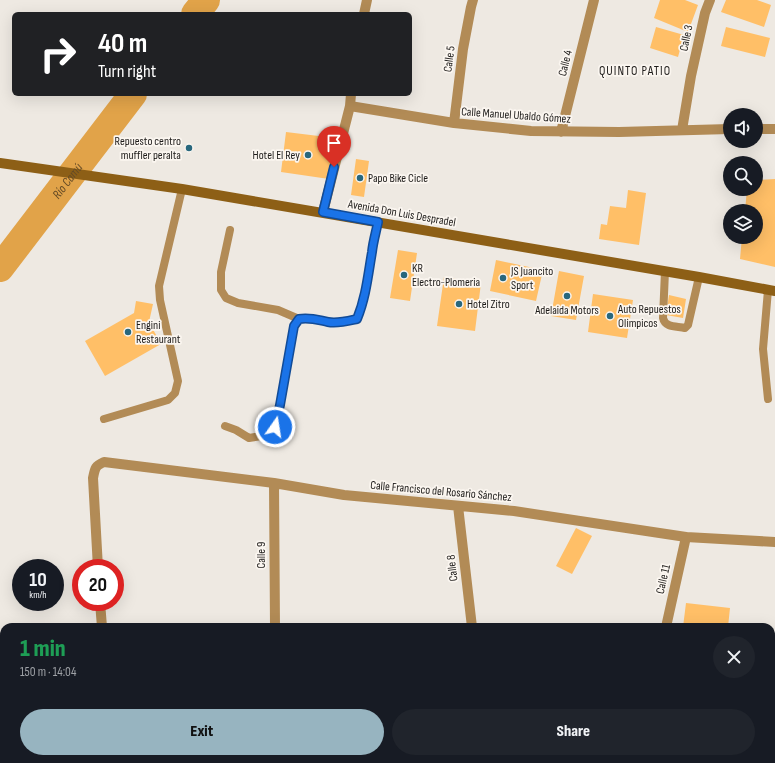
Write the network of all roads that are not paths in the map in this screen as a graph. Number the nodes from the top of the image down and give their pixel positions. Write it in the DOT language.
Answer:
graph roads {
  1 [pos="367,0"];
  2 [pos="473,0"];
  3 [pos="594,0"];
  4 [pos="710,0"];
  5 [pos="364,12"];
  6 [pos="352,96"];
  7 [pos="350,106"];
  8 [pos="454,123"];
  9 [pos="723,129"];
  10 [pos="763,129"];
  11 [pos="775,129"];
  12 [pos="682,130"];
  13 [pos="561,132"];
  14 [pos="0,164"];
  15 [pos="182,189"];
  16 [pos="323,212"];
  17 [pos="378,222"];
  18 [pos="230,230"];
  19 [pos="665,271"];
  20 [pos="699,277"];
  21 [pos="772,291"];
  22 [pos="299,319"];
  23 [pos="768,399"];
  24 [pos="104,419"];
  25 [pos="225,426"];
  26 [pos="274,483"];
  27 [pos="458,506"];
  28 [pos="686,537"];
  29 [pos="775,542"];
  30 [pos="98,559"];
  31 [pos="101,611"];
  32 [pos="102,623"];
  33 [pos="275,623"];
  34 [pos="472,623"];
  35 [pos="667,623"];
  1 -- 5 [label="street"];
  2 -- 8 [label="street, Calle 5"];
  3 -- 13 [label="street, Calle 4"];
  4 -- 12 [label="street, Calle 3"];
  6 -- 7 [label="street"];
  7 -- 8 [label="street, Calle Manuel Ubaldo Gómez"];
  7 -- 16 [label="street"];
  8 -- 13 [label="street, Calle Manuel Ubaldo Gómez"];
  9 -- 12 [label="street, Calle Manuel Ubaldo Gómez"];
  10 -- 11 [label="street"];
  12 -- 13 [label="street, Calle Manuel Ubaldo Gómez"];
  14 -- 15 [label="main road, Avenida Don Luis Despradel"];
  15 -- 16 [label="main road, Avenida Don Luis Despradel"];
  15 -- 24 [label="lane"];
  16 -- 17 [label="main road, Avenida Don Luis Despradel"];
  17 -- 19 [label="main road, Avenida Don Luis Despradel"];
  17 -- 22 [label="lane"];
  18 -- 22 [label="lane"];
  19 -- 20 [label="main road, Avenida Don Luis Despradel"];
  19 -- 20 [label="lane"];
  20 -- 21 [label="main road, Avenida Don Luis Despradel"];
  21 -- 23 [label="lane"];
  22 -- 25 [label="lane"];
  26 -- 27 [label="street, Calle Francisco del Rosario Sánchez"];
  26 -- 30 [label="street, Calle Francisco del Rosario Sánchez"];
  26 -- 33 [label="street, Calle 9"];
  27 -- 28 [label="street, Calle Francisco del Rosario Sánchez"];
  27 -- 34 [label="street, Calle 8"];
  28 -- 29 [label="street, Calle Francisco del Rosario Sánchez"];
  28 -- 35 [label="street, Calle 11"];
  31 -- 32 [label="street"];
}
